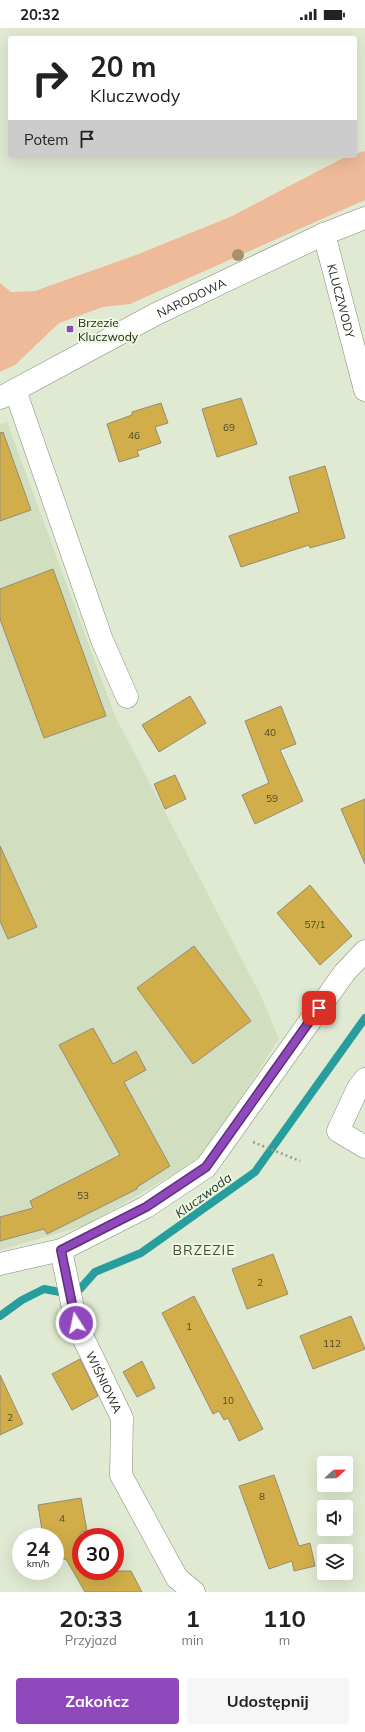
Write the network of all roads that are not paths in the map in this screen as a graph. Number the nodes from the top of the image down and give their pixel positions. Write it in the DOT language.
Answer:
graph roads {
  1 [pos="365,218"];
  2 [pos="324,234"];
  3 [pos="365,390"];
  4 [pos="8,394"];
  5 [pos="127,697"];
  6 [pos="365,951"];
  7 [pos="365,1079"];
  8 [pos="365,1147"];
  9 [pos="63,1260"];
  10 [pos="0,1264"];
  11 [pos="194,1592"];
  1 -- 2 [label="street, NARODOWA"];
  2 -- 3 [label="street, KLUCZWODY"];
  2 -- 4 [label="street, NARODOWA"];
  4 -- 5 [label="street"];
  6 -- 9 [label="street"];
  7 -- 8 [label="street"];
  9 -- 10 [label="street"];
  9 -- 11 [label="street, WIŚNIOWA"];
}
